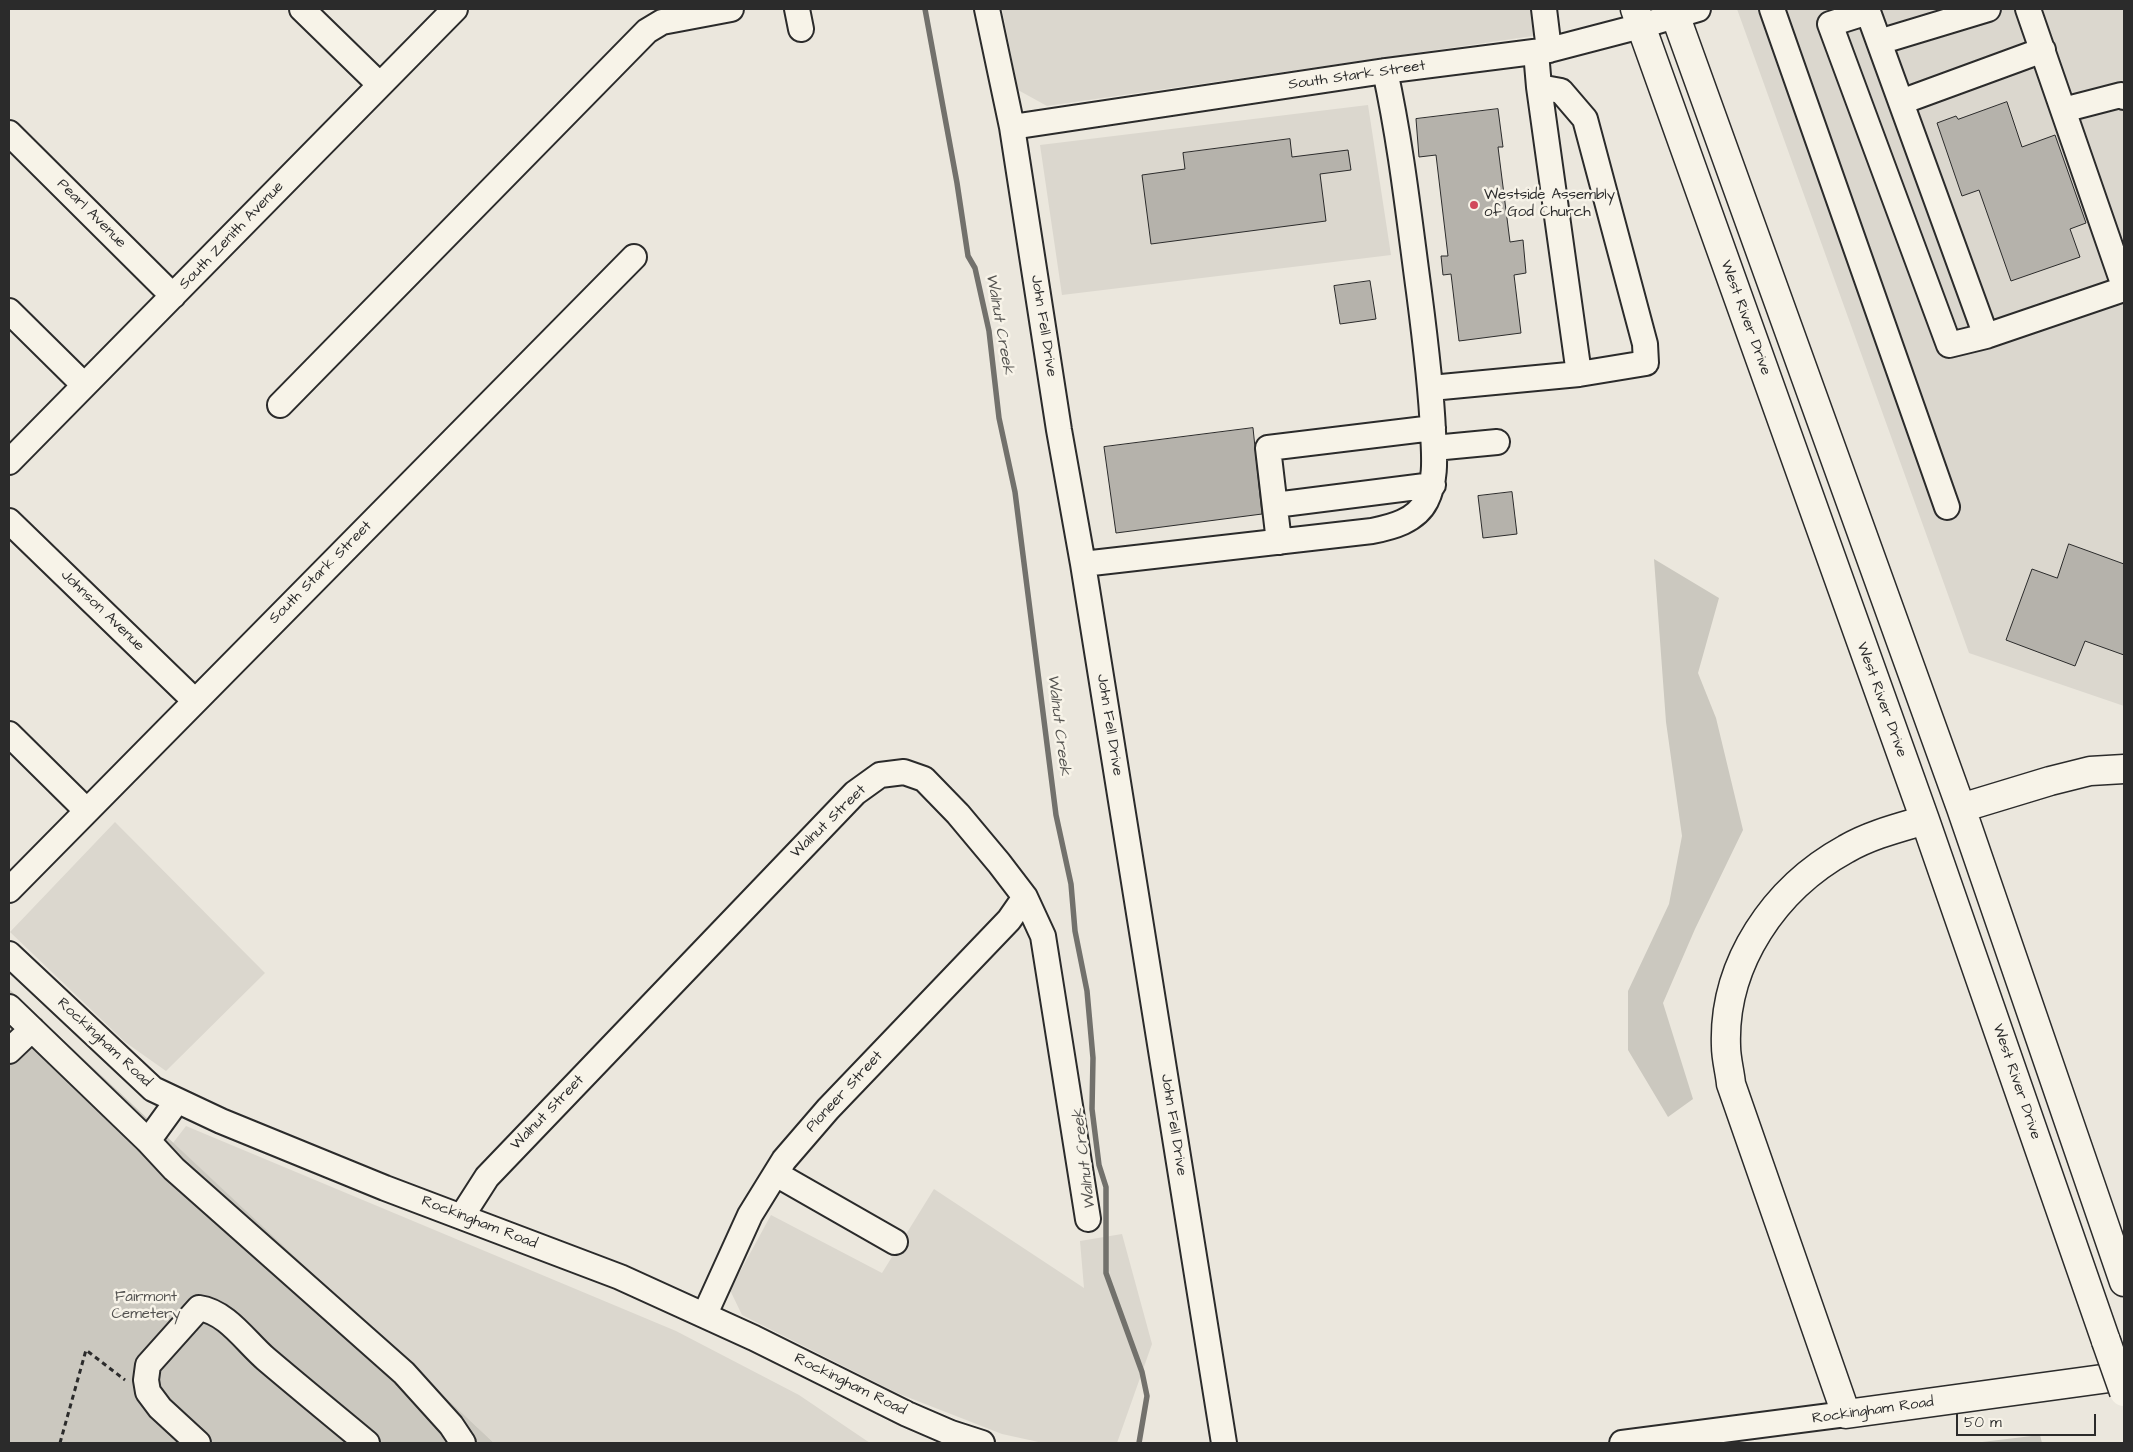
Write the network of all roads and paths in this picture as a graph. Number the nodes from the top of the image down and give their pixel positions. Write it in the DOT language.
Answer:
graph roads {
  1 [pos="302,9"];
  2 [pos="455,9"];
  3 [pos="731,9"];
  4 [pos="987,9"];
  5 [pos="1544,9"];
  6 [pos="1772,9"];
  7 [pos="1988,9"];
  8 [pos="2028,9"];
  9 [pos="1868,10"];
  10 [pos="1682,11"];
  11 [pos="1638,17"];
  12 [pos="1879,42"];
  13 [pos="2043,50"];
  14 [pos="1543,51"];
  15 [pos="1385,71"];
  16 [pos="380,85"];
  17 [pos="1539,87"];
  18 [pos="2124,97"];
  19 [pos="1901,102"];
  20 [pos="2063,110"];
  21 [pos="1012,127"];
  22 [pos="9,133"];
  23 [pos="634,256"];
  24 [pos="2124,287"];
  25 [pos="173,296"];
  26 [pos="9,311"];
  27 [pos="1986,336"];
  28 [pos="1579,374"];
  29 [pos="84,385"];
  30 [pos="1431,388"];
  31 [pos="280,405"];
  32 [pos="1433,438"];
  33 [pos="1497,442"];
  34 [pos="9,462"];
  35 [pos="1433,485"];
  36 [pos="1275,505"];
  37 [pos="1948,507"];
  38 [pos="9,521"];
  39 [pos="1279,542"];
  40 [pos="1083,564"];
  41 [pos="195,701"];
  42 [pos="9,734"];
  43 [pos="2124,769"];
  44 [pos="1961,808"];
  45 [pos="87,811"];
  46 [pos="1924,820"];
  47 [pos="9,890"];
  48 [pos="1025,897"];
  49 [pos="9,954"];
  50 [pos="9,1007"];
  51 [pos="32,1029"];
  52 [pos="9,1051"];
  53 [pos="177,1101"];
  54 [pos="148,1141"];
  55 [pos="776,1174"];
  56 [pos="462,1216"];
  57 [pos="1088,1219"];
  58 [pos="895,1242"];
  59 [pos="2124,1282"];
  60 [pos="705,1314"];
  61 [pos="2124,1376"];
  62 [pos="148,1392"];
  63 [pos="2124,1392"];
  64 [pos="1846,1414"];
  65 [pos="451,1437"];
  66 [pos="60,1443"];
  67 [pos="198,1443"];
  68 [pos="367,1443"];
  69 [pos="982,1443"];
  70 [pos="1224,1443"];
  71 [pos="1622,1443"];
  1 -- 16 [label="street"];
  2 -- 16 [label="street, South Zenith Avenue"];
  3 -- 31 [label="street"];
  4 -- 21 [label="street, John Fell Drive"];
  5 -- 14 [label="street"];
  6 -- 37 [label="street"];
  7 -- 12 [label="street"];
  8 -- 13 [label="street"];
  9 -- 12 [label="street"];
  9 -- 27 [label="street"];
  10 -- 11 [label="street, South Stark Street"];
  10 -- 44 [label="main road"];
  11 -- 14 [label="street, South Stark Street"];
  11 -- 46 [label="main road, West River Drive"];
  12 -- 19 [label="street"];
  13 -- 19 [label="street"];
  13 -- 20 [label="street"];
  14 -- 15 [label="street, South Stark Street"];
  14 -- 17 [label="street"];
  15 -- 21 [label="street, South Stark Street"];
  15 -- 30 [label="street"];
  16 -- 25 [label="street, South Zenith Avenue"];
  17 -- 28 [label="street"];
  17 -- 28 [label="street"];
  18 -- 20 [label="street"];
  19 -- 27 [label="street"];
  20 -- 24 [label="street"];
  21 -- 40 [label="street, John Fell Drive"];
  22 -- 25 [label="street, Pearl Avenue"];
  23 -- 41 [label="street, South Stark Street"];
  24 -- 27 [label="street"];
  25 -- 29 [label="street, South Zenith Avenue"];
  26 -- 29 [label="street"];
  28 -- 30 [label="street"];
  29 -- 34 [label="street, South Zenith Avenue"];
  30 -- 32 [label="street"];
  32 -- 33 [label="street"];
  32 -- 35 [label="street"];
  32 -- 36 [label="street"];
  35 -- 36 [label="street"];
  35 -- 39 [label="street"];
  36 -- 39 [label="street"];
  38 -- 41 [label="street, Johnson Avenue"];
  39 -- 40 [label="street"];
  40 -- 70 [label="street, John Fell Drive"];
  41 -- 45 [label="street, South Stark Street"];
  42 -- 45 [label="street"];
  43 -- 44 [label="main road"];
  44 -- 59 [label="main road"];
  45 -- 47 [label="street, South Stark Street"];
  46 -- 63 [label="main road, West River Drive, bridge"];
  46 -- 64 [label="main road"];
  48 -- 55 [label="street, Pioneer Street"];
  48 -- 56 [label="street, Walnut Street"];
  48 -- 57 [label="street, Walnut Street"];
  49 -- 53 [label="street, Rockingham Road"];
  50 -- 51 [label="street"];
  51 -- 52 [label="street"];
  51 -- 54 [label="street"];
  53 -- 54 [label="street"];
  53 -- 56 [label="street, Rockingham Road"];
  54 -- 65 [label="street"];
  55 -- 58 [label="street"];
  55 -- 60 [label="street, Pioneer Street"];
  56 -- 60 [label="street, Rockingham Road"];
  60 -- 69 [label="street, Rockingham Road"];
  61 -- 64 [label="main road, Rockingham Road"];
  62 -- 66 [label="path"];
  62 -- 67 [label="street"];
  62 -- 68 [label="street"];
  64 -- 71 [label="street, Rockingham Road"];
}
